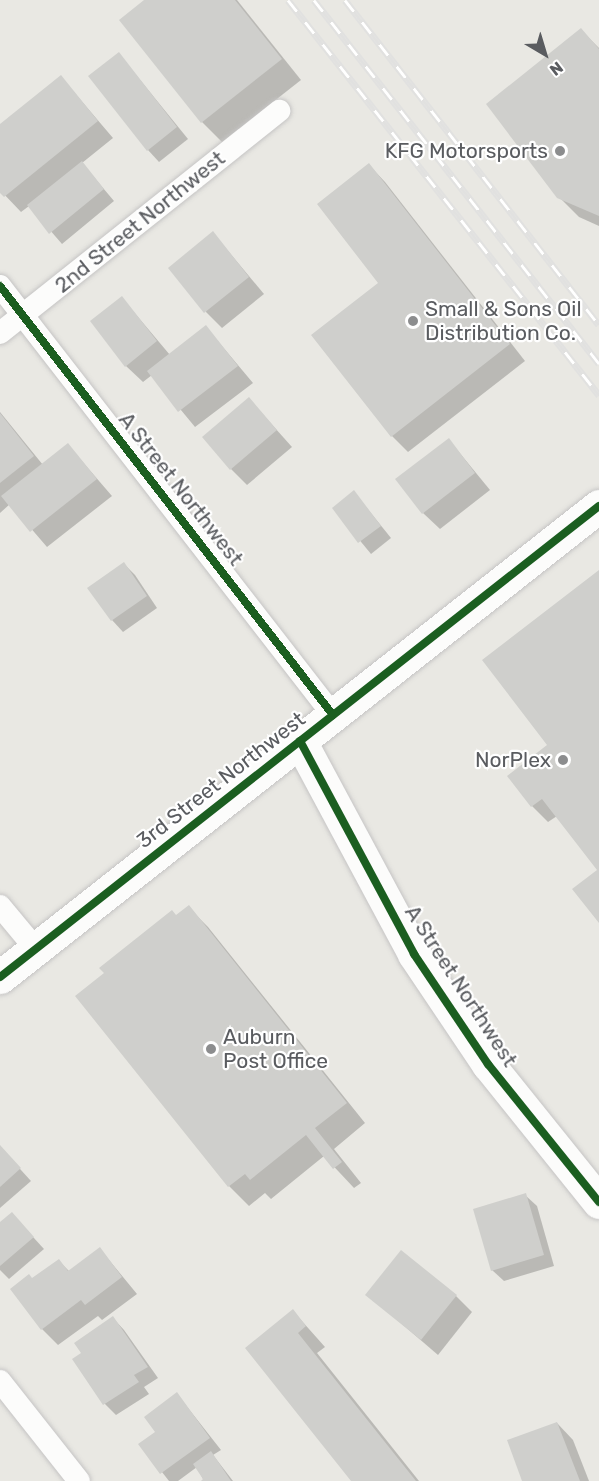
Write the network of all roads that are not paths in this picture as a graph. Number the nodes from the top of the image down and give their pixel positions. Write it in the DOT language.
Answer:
graph roads {
  1 [pos="279,111"];
  2 [pos="0,286"];
  3 [pos="23,315"];
  4 [pos="0,333"];
  5 [pos="599,506"];
  6 [pos="333,715"];
  7 [pos="300,741"];
  8 [pos="0,906"];
  9 [pos="35,948"];
  10 [pos="0,977"];
  11 [pos="599,1202"];
  12 [pos="0,1381"];
  13 [pos="79,1481"];
  1 -- 3 [label="street, 2nd Street Northwest"];
  2 -- 3 [label="street, A Street Northwest"];
  3 -- 4 [label="street, 2nd Street Northwest"];
  3 -- 6 [label="street, A Street Northwest"];
  5 -- 6 [label="street, 3rd Street Northwest"];
  6 -- 7 [label="street, 3rd Street Northwest"];
  7 -- 9 [label="street, 3rd Street Northwest"];
  7 -- 11 [label="street, A Street Northwest"];
  8 -- 9 [label="street"];
  9 -- 10 [label="street, 3rd Street Northwest"];
  12 -- 13 [label="street"];
}
